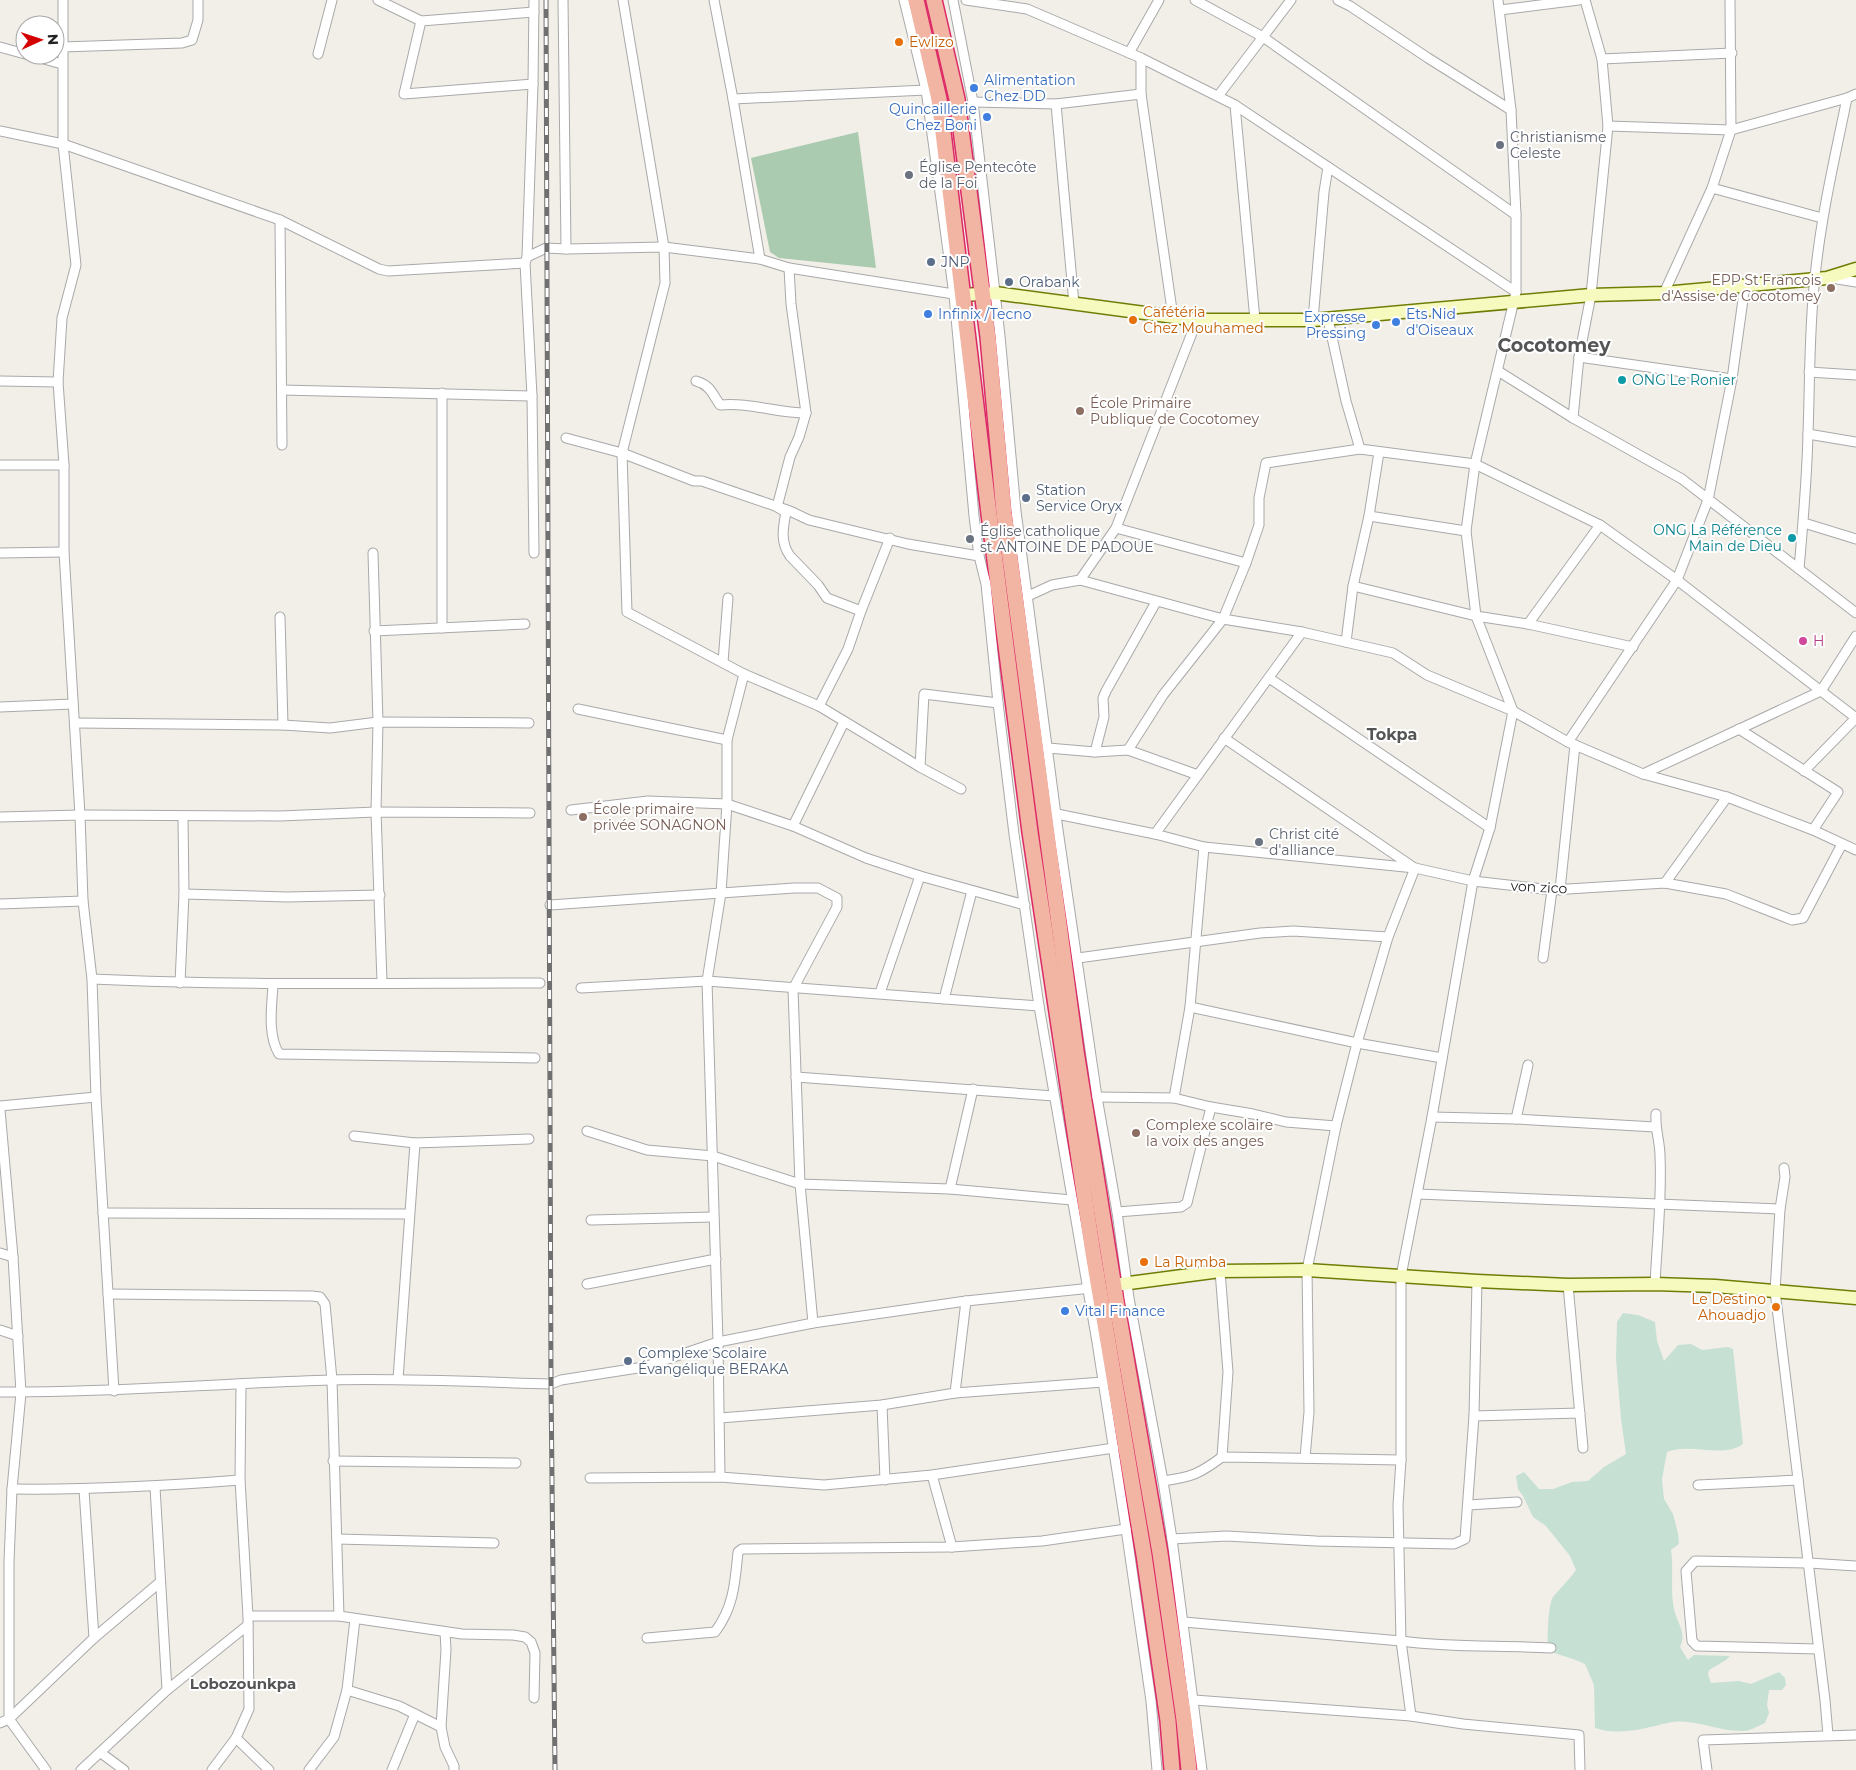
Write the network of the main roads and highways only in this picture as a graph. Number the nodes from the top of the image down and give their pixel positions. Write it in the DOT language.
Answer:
graph roads {
  1 [pos="916,0"];
  2 [pos="934,0"];
  3 [pos="1856,269"];
  4 [pos="989,294"];
  5 [pos="958,295"];
  6 [pos="1107,1286"];
  7 [pos="1856,1298"];
  8 [pos="1172,1770"];
  9 [pos="1189,1770"];
  1 -- 5 [label="highway"];
  2 -- 4 [label="highway"];
  3 -- 4 [label="main road"];
  4 -- 5 [label="main road"];
  4 -- 6 [label="highway"];
  5 -- 6 [label="highway"];
  6 -- 7 [label="main road"];
  6 -- 8 [label="highway"];
  6 -- 9 [label="highway"];
}
